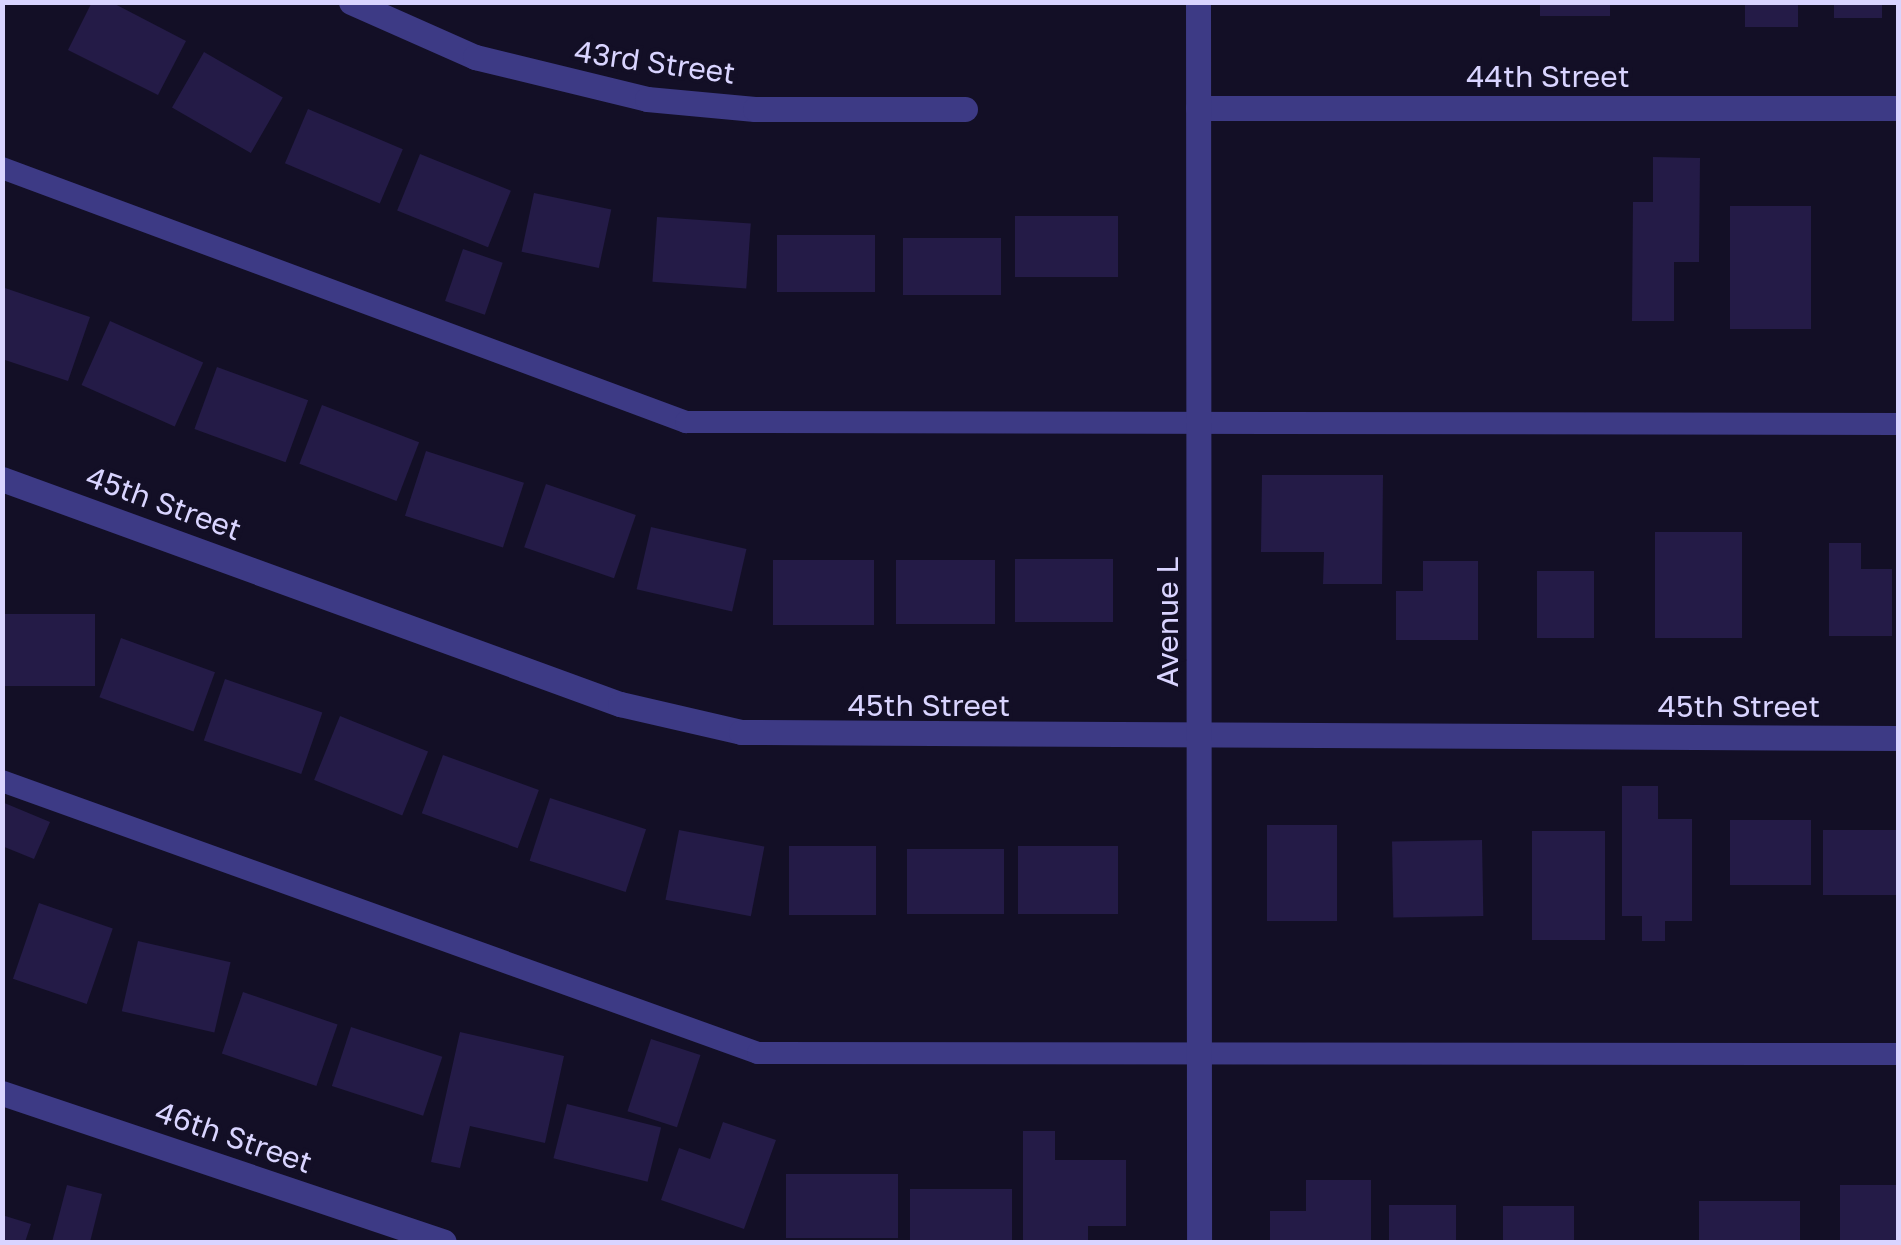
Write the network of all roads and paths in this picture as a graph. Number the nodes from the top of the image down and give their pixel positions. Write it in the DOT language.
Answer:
graph roads {
  1 [pos="350,2"];
  2 [pos="1198,2"];
  3 [pos="965,108"];
  4 [pos="1198,108"];
  5 [pos="1898,108"];
  6 [pos="2,168"];
  7 [pos="1898,424"];
  8 [pos="1200,425"];
  9 [pos="2,479"];
  10 [pos="1199,738"];
  11 [pos="1898,738"];
  12 [pos="2,781"];
  13 [pos="1898,1054"];
  14 [pos="1199,1055"];
  15 [pos="2,1093"];
  16 [pos="444,1242"];
  17 [pos="1198,1242"];
  1 -- 3 [label="street, 43rd Street"];
  2 -- 4 [label="street, Avenue L"];
  4 -- 5 [label="street, 44th Street"];
  4 -- 8 [label="street, Avenue L"];
  6 -- 8 [label="lane"];
  7 -- 8 [label="lane"];
  8 -- 10 [label="street, Avenue L"];
  9 -- 10 [label="street, 45th Street"];
  10 -- 11 [label="street, 45th Street"];
  10 -- 14 [label="street, Avenue L"];
  12 -- 14 [label="lane"];
  13 -- 14 [label="lane"];
  14 -- 17 [label="street, Avenue L"];
  15 -- 16 [label="street, 46th Street"];
}
